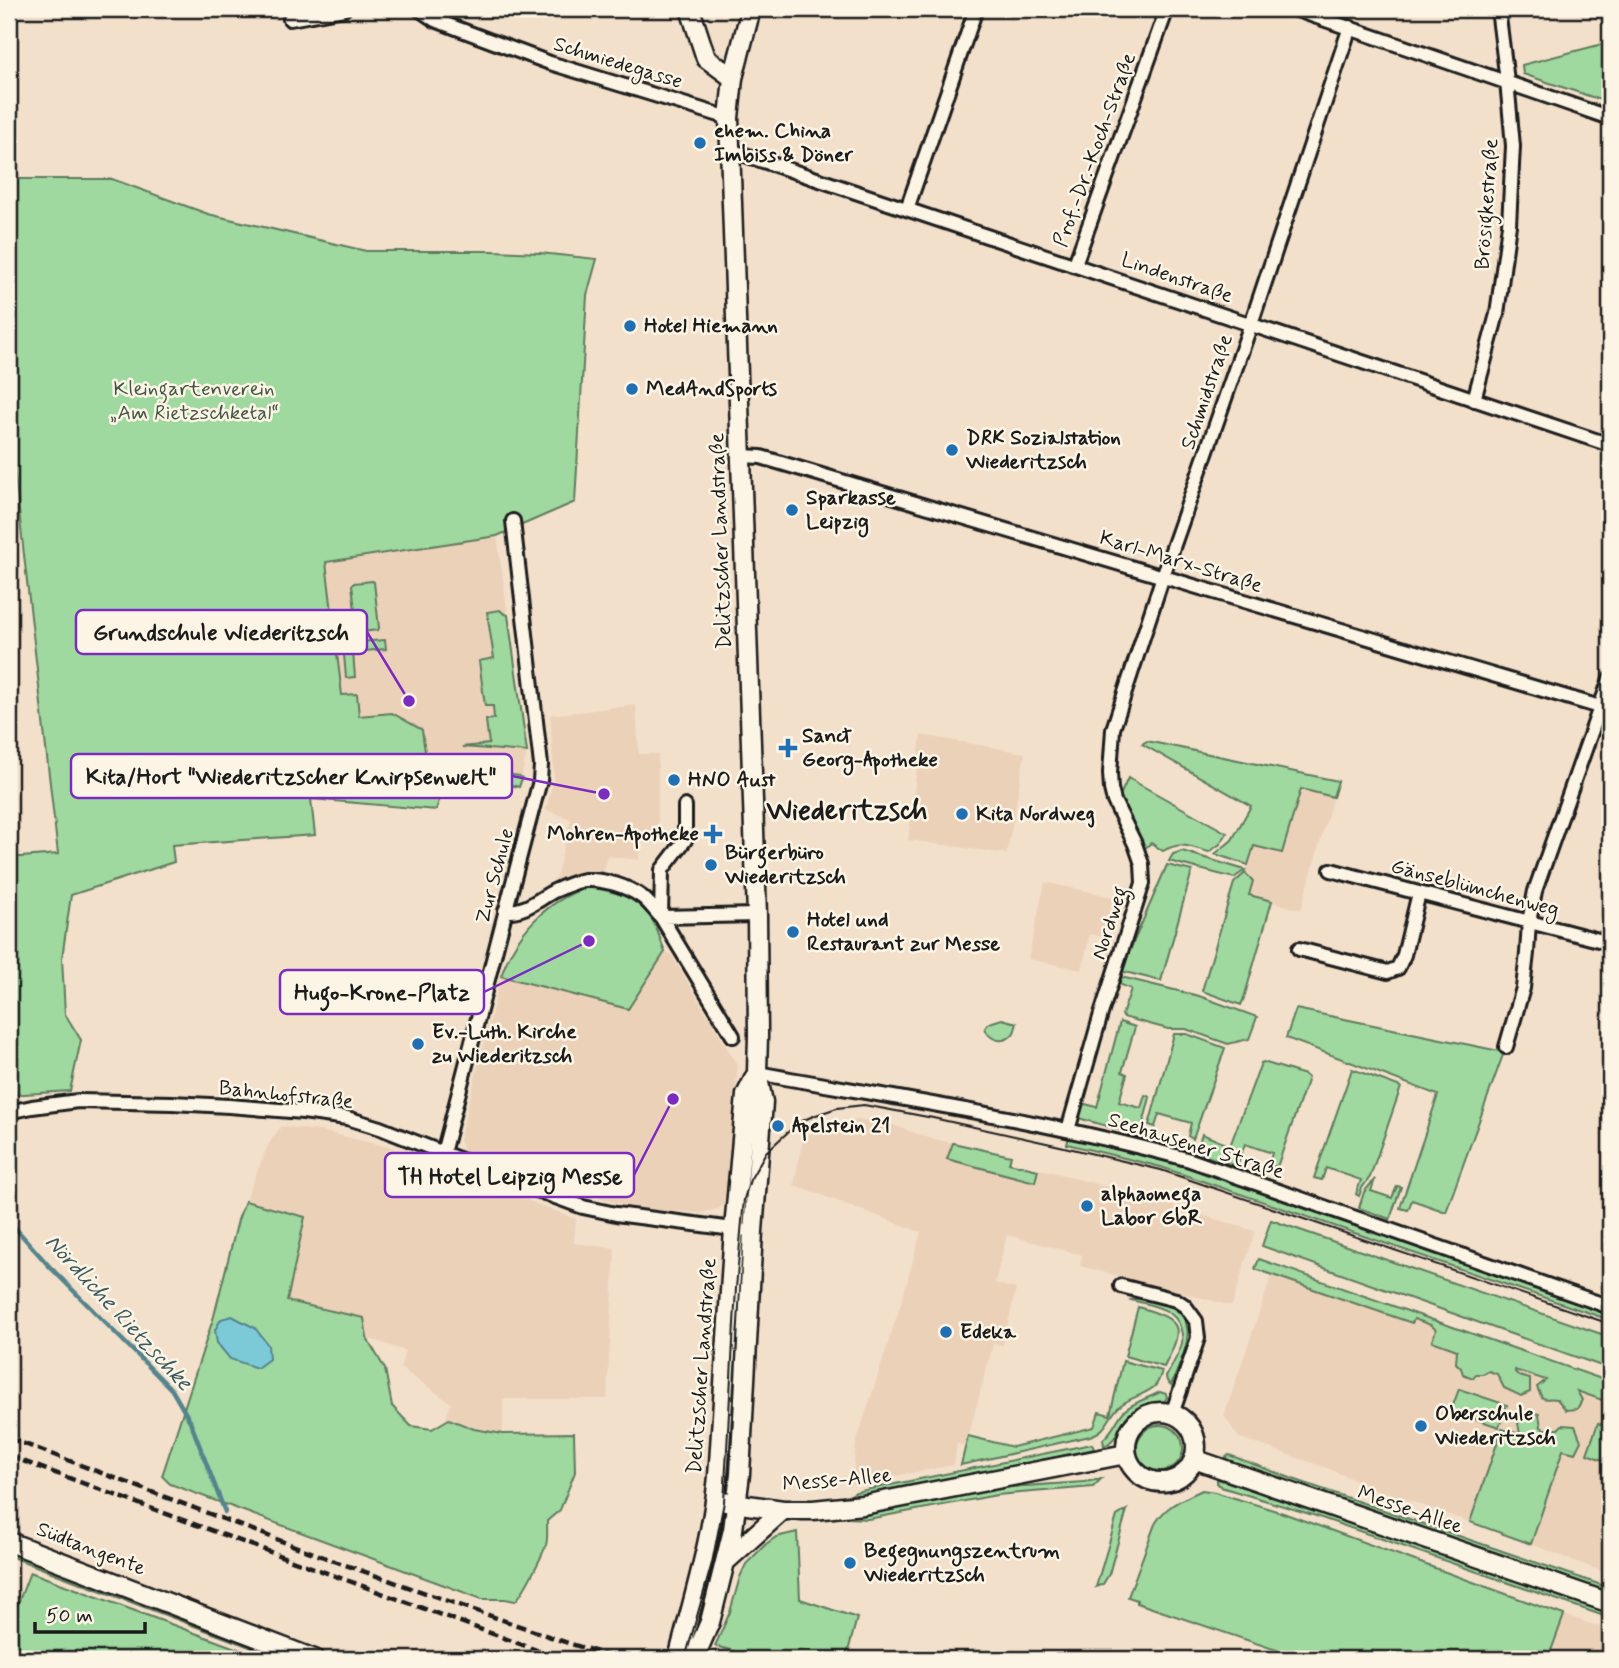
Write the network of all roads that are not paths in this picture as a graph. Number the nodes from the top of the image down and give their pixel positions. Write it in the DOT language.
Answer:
graph roads {
  1 [pos="344,9"];
  2 [pos="419,9"];
  3 [pos="690,9"];
  4 [pos="751,9"];
  5 [pos="976,9"];
  6 [pos="1167,9"];
  7 [pos="1294,9"];
  8 [pos="1498,9"];
  9 [pos="290,19"];
  10 [pos="1350,27"];
  11 [pos="733,78"];
  12 [pos="1507,81"];
  13 [pos="729,118"];
  14 [pos="1610,118"];
  15 [pos="730,150"];
  16 [pos="907,209"];
  17 [pos="1075,264"];
  18 [pos="1251,324"];
  19 [pos="1474,400"];
  20 [pos="1610,445"];
  21 [pos="741,456"];
  22 [pos="513,521"];
  23 [pos="1163,576"];
  24 [pos="1610,679"];
  25 [pos="1605,708"];
  26 [pos="1113,729"];
  27 [pos="685,806"];
  28 [pos="1331,870"];
  29 [pos="1419,893"];
  30 [pos="505,911"];
  31 [pos="757,915"];
  32 [pos="661,917"];
  33 [pos="1529,922"];
  34 [pos="1610,943"];
  35 [pos="1299,950"];
  36 [pos="733,1036"];
  37 [pos="1506,1047"];
  38 [pos="757,1073"];
  39 [pos="9,1112"];
  40 [pos="1068,1130"];
  41 [pos="443,1153"];
  42 [pos="734,1229"];
  43 [pos="753,1231"];
  44 [pos="1121,1286"];
  45 [pos="1610,1307"];
  46 [pos="1172,1414"];
  47 [pos="1126,1454"];
  48 [pos="1194,1459"];
  49 [pos="715,1501"];
  50 [pos="737,1504"];
  51 [pos="783,1510"];
  52 [pos="9,1542"];
  53 [pos="725,1563"];
  54 [pos="1610,1603"];
  55 [pos="314,1659"];
  56 [pos="678,1659"];
  57 [pos="694,1659"];
  1 -- 9 [label="street"];
  2 -- 13 [label="street, Schmiedegasse"];
  3 -- 11 [label="street"];
  4 -- 11 [label="street, Delitzscher Landstraße"];
  5 -- 16 [label="street"];
  6 -- 17 [label="street, Prof.-Dr.-Koch-Straße"];
  7 -- 10 [label="street"];
  8 -- 12 [label="street, Brösigkestraße"];
  10 -- 12 [label="street"];
  10 -- 18 [label="street, Schmidstraße"];
  11 -- 13 [label="street, Delitzscher Landstraße"];
  12 -- 14 [label="street"];
  12 -- 19 [label="street, Brösigkestraße"];
  13 -- 15 [label="street, Delitzscher Landstraße"];
  15 -- 16 [label="street, Lindenstraße"];
  15 -- 21 [label="street, Delitzscher Landstraße"];
  16 -- 17 [label="street, Lindenstraße"];
  17 -- 18 [label="street, Lindenstraße"];
  18 -- 19 [label="street, Lindenstraße"];
  18 -- 23 [label="street, Schmidstraße"];
  19 -- 20 [label="street, Lindenstraße"];
  21 -- 23 [label="street, Karl-Marx-Straße"];
  21 -- 31 [label="street, Delitzscher Landstraße"];
  22 -- 30 [label="street, Zur Schule"];
  23 -- 25 [label="street, Karl-Marx-Straße"];
  23 -- 26 [label="street, Schmidstraße"];
  24 -- 25 [label="street"];
  25 -- 33 [label="street"];
  26 -- 40 [label="street, Nordweg"];
  27 -- 32 [label="street"];
  28 -- 29 [label="street, Gänseblümchenweg"];
  29 -- 33 [label="street, Gänseblümchenweg"];
  29 -- 35 [label="street"];
  30 -- 32 [label="street"];
  30 -- 41 [label="street, Zur Schule"];
  31 -- 32 [label="street"];
  31 -- 38 [label="street, Delitzscher Landstraße"];
  32 -- 36 [label="street"];
  33 -- 34 [label="street, Gänseblümchenweg"];
  33 -- 37 [label="street"];
  38 -- 40 [label="street, Seehausener Straße"];
  38 -- 42 [label="street, Delitzscher Landstraße"];
  38 -- 43 [label="street, Delitzscher Landstraße"];
  39 -- 41 [label="street, Bahnhofstraße"];
  40 -- 45 [label="street, Seehausener Straße"];
  41 -- 42 [label="street, Bahnhofstraße"];
  42 -- 43 [label="street, Bahnhofstraße"];
  42 -- 49 [label="street, Delitzscher Landstraße"];
  43 -- 50 [label="street, Delitzscher Landstraße"];
  44 -- 46 [label="street"];
  46 -- 47 [label="street"];
  46 -- 48 [label="street"];
  47 -- 48 [label="street"];
  47 -- 51 [label="street, Messe-Allee"];
  48 -- 54 [label="street, Messe-Allee"];
  49 -- 50 [label="street, Messe-Allee"];
  49 -- 56 [label="street, Delitzscher Landstraße"];
  50 -- 51 [label="street, Messe-Allee"];
  50 -- 53 [label="street, Delitzscher Landstraße"];
  51 -- 53 [label="street"];
  52 -- 55 [label="street, Südtangente"];
  53 -- 57 [label="street, Delitzscher Landstraße"];
}
